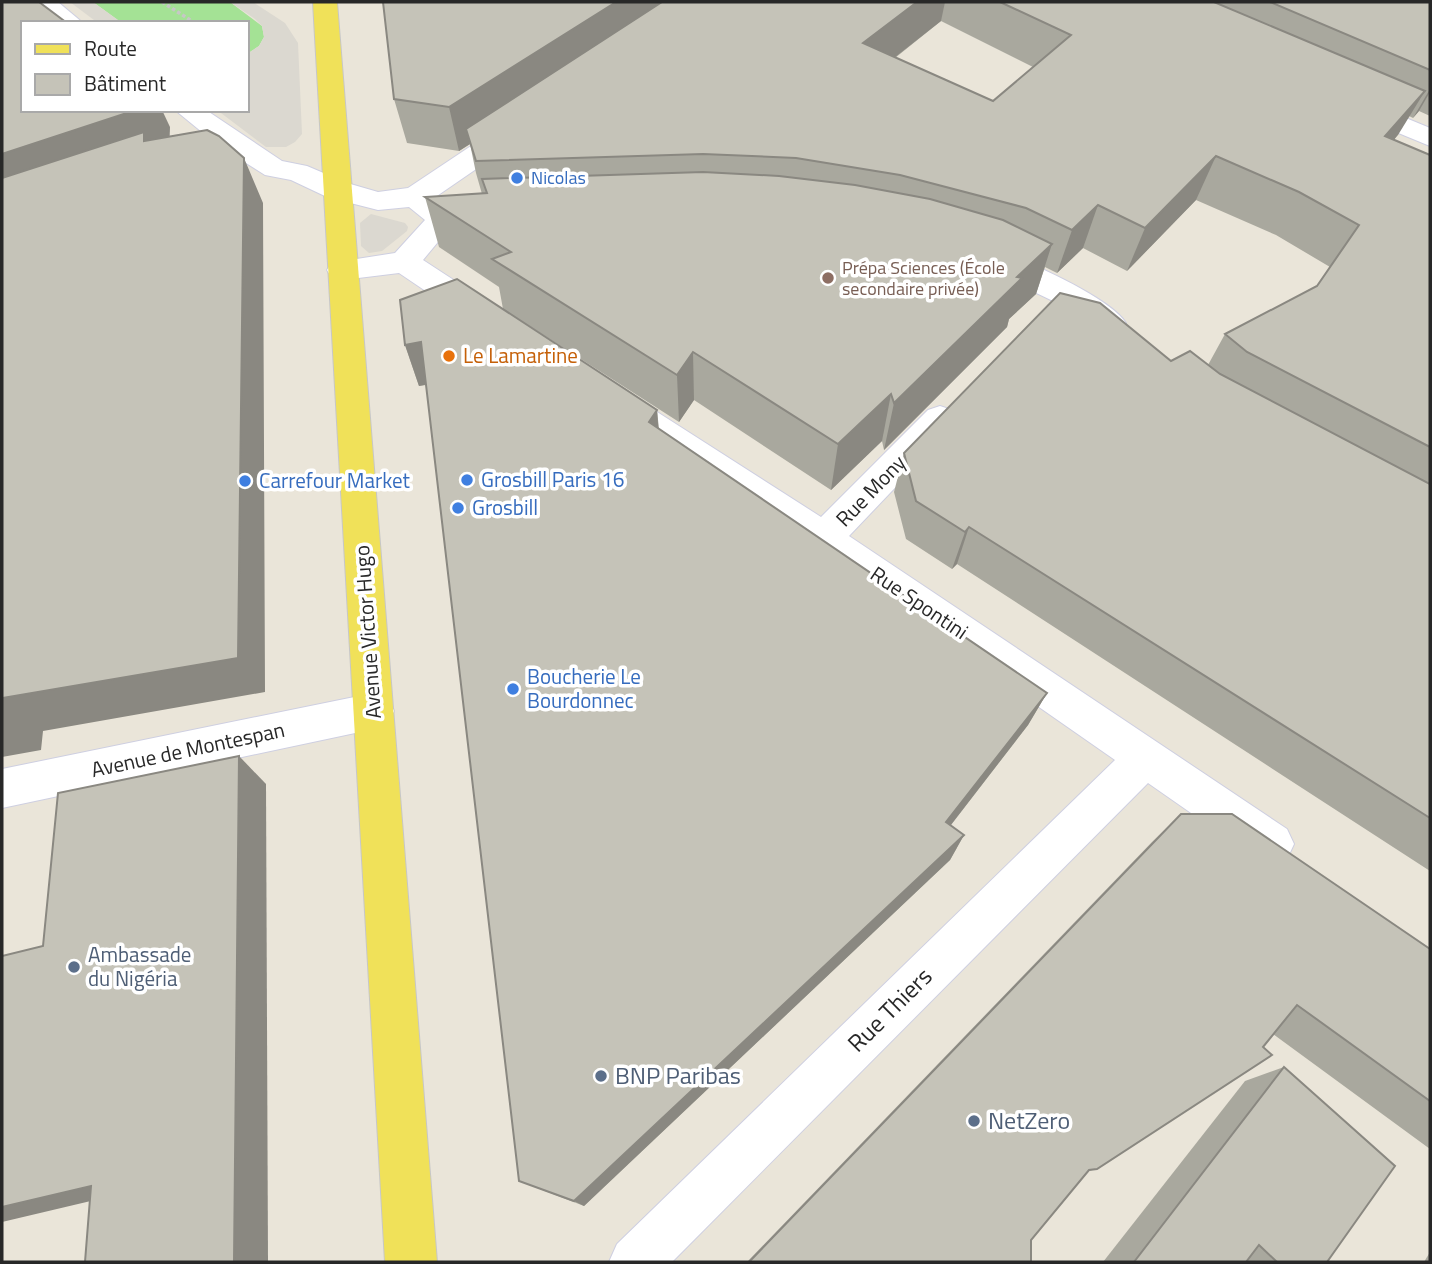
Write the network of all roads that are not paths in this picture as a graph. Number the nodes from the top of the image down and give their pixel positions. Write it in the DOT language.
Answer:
graph roads {
  1 [pos="42,2"];
  2 [pos="325,2"];
  3 [pos="68,21"];
  4 [pos="1329,93"];
  5 [pos="191,112"];
  6 [pos="535,116"];
  7 [pos="1430,138"];
  8 [pos="229,140"];
  9 [pos="199,155"];
  10 [pos="337,190"];
  11 [pos="415,197"];
  12 [pos="965,251"];
  13 [pos="404,262"];
  14 [pos="342,270"];
  15 [pos="509,332"];
  16 [pos="1137,345"];
  17 [pos="601,392"];
  18 [pos="966,393"];
  19 [pos="824,538"];
  20 [pos="374,711"];
  21 [pos="1145,758"];
  22 [pos="2,789"];
  23 [pos="1305,866"];
  24 [pos="411,1262"];
  25 [pos="635,1262"];
  1 -- 3 [label="street"];
  2 -- 10 [label="main road, Avenue Victor Hugo"];
  4 -- 7 [label="street"];
  5 -- 8 [label="street"];
  6 -- 11 [label="street"];
  8 -- 9 [label="street"];
  8 -- 10 [label="street"];
  10 -- 11 [label="street"];
  10 -- 14 [label="main road, Avenue Victor Hugo"];
  11 -- 13 [label="street"];
  12 -- 16 [label="street"];
  13 -- 14 [label="street"];
  13 -- 15 [label="street"];
  14 -- 20 [label="main road, Avenue Victor Hugo"];
  17 -- 19 [label="street, Rue Spontini"];
  18 -- 19 [label="street, Rue Mony"];
  19 -- 21 [label="street, Rue Spontini"];
  20 -- 22 [label="street, Avenue de Montespan"];
  20 -- 24 [label="main road, Avenue Victor Hugo"];
  21 -- 23 [label="street, Rue Spontini"];
  21 -- 25 [label="street, Rue Thiers"];
}
